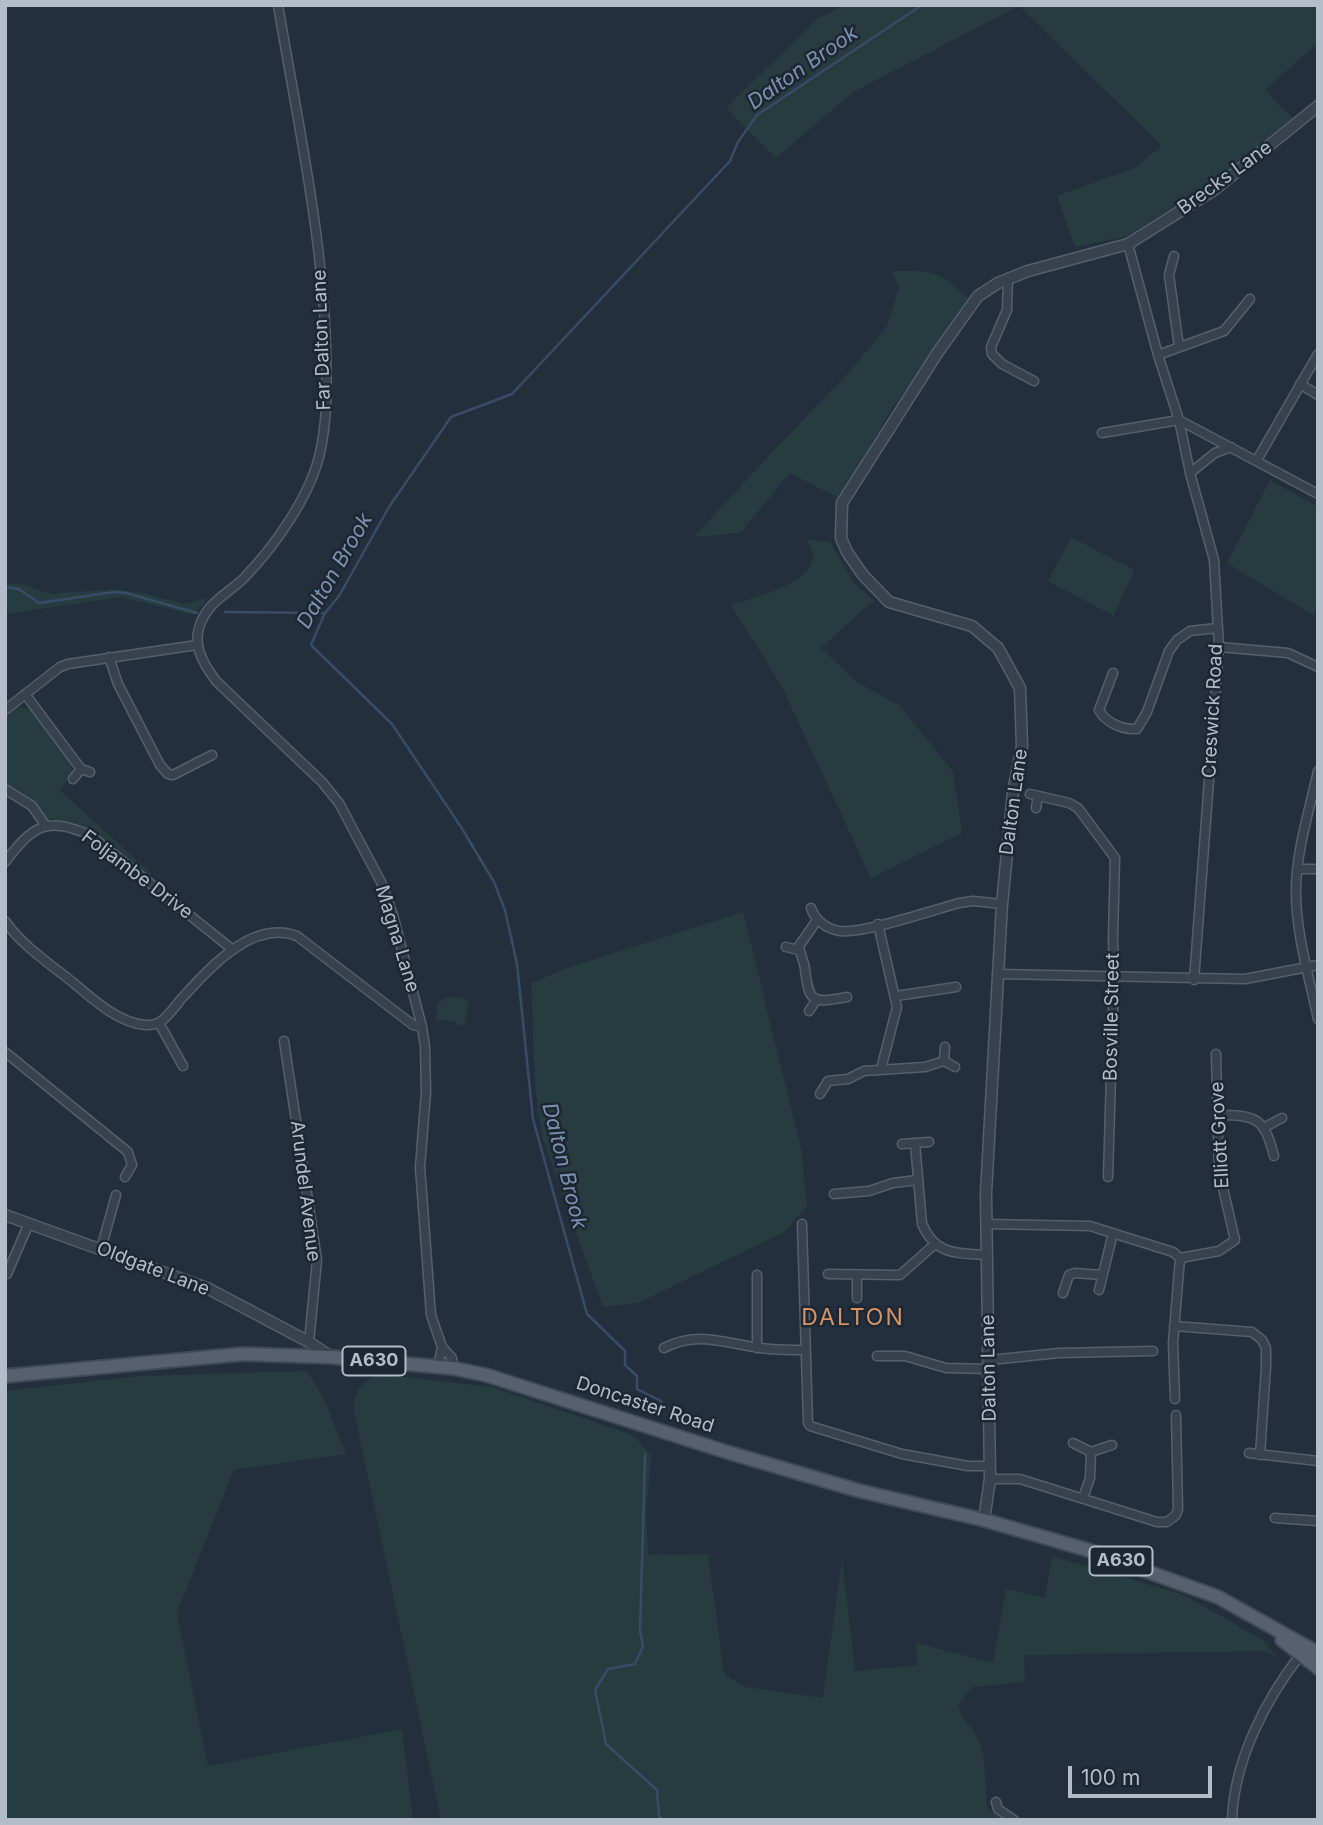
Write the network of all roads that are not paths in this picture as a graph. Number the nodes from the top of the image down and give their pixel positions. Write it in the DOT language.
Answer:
graph roads {
  1 [pos="278,5"];
  2 [pos="1318,106"];
  3 [pos="1128,244"];
  4 [pos="1174,256"];
  5 [pos="1008,278"];
  6 [pos="1250,299"];
  7 [pos="1179,347"];
  8 [pos="1318,354"];
  9 [pos="1158,355"];
  10 [pos="1034,381"];
  11 [pos="1300,384"];
  12 [pos="1318,395"];
  13 [pos="1179,420"];
  14 [pos="1102,433"];
  15 [pos="1231,447"];
  16 [pos="1257,460"];
  17 [pos="1190,473"];
  18 [pos="1318,495"];
  19 [pos="1217,628"];
  20 [pos="197,645"];
  21 [pos="1219,648"];
  22 [pos="109,657"];
  23 [pos="1318,667"];
  24 [pos="1113,673"];
  25 [pos="25,694"];
  26 [pos="5,710"];
  27 [pos="212,754"];
  28 [pos="1318,771"];
  29 [pos="73,779"];
  30 [pos="5,789"];
  31 [pos="1036,808"];
  32 [pos="46,826"];
  33 [pos="5,862"];
  34 [pos="1297,869"];
  35 [pos="1318,869"];
  36 [pos="1002,904"];
  37 [pos="811,908"];
  38 [pos="817,920"];
  39 [pos="5,921"];
  40 [pos="878,924"];
  41 [pos="786,947"];
  42 [pos="233,950"];
  43 [pos="799,950"];
  44 [pos="1318,965"];
  45 [pos="1307,968"];
  46 [pos="997,974"];
  47 [pos="1114,977"];
  48 [pos="1194,980"];
  49 [pos="957,987"];
  50 [pos="897,996"];
  51 [pos="847,998"];
  52 [pos="817,999"];
  53 [pos="809,1011"];
  54 [pos="1318,1019"];
  55 [pos="159,1023"];
  56 [pos="422,1027"];
  57 [pos="284,1041"];
  58 [pos="945,1047"];
  59 [pos="5,1052"];
  60 [pos="1216,1054"];
  61 [pos="944,1061"];
  62 [pos="183,1066"];
  63 [pos="955,1067"];
  64 [pos="881,1069"];
  65 [pos="820,1094"];
  66 [pos="1217,1115"];
  67 [pos="1282,1118"];
  68 [pos="1265,1127"];
  69 [pos="929,1142"];
  70 [pos="915,1143"];
  71 [pos="902,1144"];
  72 [pos="1274,1156"];
  73 [pos="125,1177"];
  74 [pos="1108,1177"];
  75 [pos="917,1180"];
  76 [pos="834,1194"];
  77 [pos="116,1195"];
  78 [pos="5,1215"];
  79 [pos="29,1223"];
  80 [pos="802,1224"];
  81 [pos="986,1224"];
  82 [pos="1113,1233"];
  83 [pos="935,1244"];
  84 [pos="101,1249"];
  85 [pos="987,1255"];
  86 [pos="1180,1258"];
  87 [pos="7,1274"];
  88 [pos="828,1274"];
  89 [pos="757,1275"];
  90 [pos="858,1275"];
  91 [pos="1102,1275"];
  92 [pos="1099,1290"];
  93 [pos="1063,1293"];
  94 [pos="856,1298"];
  95 [pos="1174,1326"];
  96 [pos="309,1342"];
  97 [pos="668,1342"];
  98 [pos="442,1347"];
  99 [pos="757,1348"];
  100 [pos="805,1350"];
  101 [pos="1153,1351"];
  102 [pos="877,1356"];
  103 [pos="331,1357"];
  104 [pos="990,1364"];
  105 [pos="438,1367"];
  106 [pos="452,1368"];
  107 [pos="5,1376"];
  108 [pos="1175,1399"];
  109 [pos="1176,1415"];
  110 [pos="1073,1443"];
  111 [pos="1112,1445"];
  112 [pos="1091,1452"];
  113 [pos="1249,1453"];
  114 [pos="1260,1455"];
  115 [pos="1318,1461"];
  116 [pos="990,1466"];
  117 [pos="990,1479"];
  118 [pos="1083,1497"];
  119 [pos="1275,1518"];
  120 [pos="984,1520"];
  121 [pos="1318,1521"];
  122 [pos="1252,1616"];
  123 [pos="1318,1653"];
  124 [pos="1301,1654"];
  125 [pos="1318,1668"];
  126 [pos="996,1802"];
  127 [pos="1014,1820"];
  128 [pos="1232,1820"];
  1 -- 20 [label="street, Far Dalton Lane"];
  2 -- 3 [label="street, Brecks Lane"];
  3 -- 5 [label="street, Dalton Lane"];
  3 -- 9 [label="street, Creswick Road"];
  4 -- 7 [label="street"];
  5 -- 10 [label="street"];
  5 -- 36 [label="street, Dalton Lane"];
  6 -- 7 [label="street"];
  7 -- 9 [label="street"];
  8 -- 11 [label="street"];
  9 -- 13 [label="street, Creswick Road"];
  11 -- 12 [label="street"];
  11 -- 16 [label="street"];
  13 -- 14 [label="street"];
  13 -- 15 [label="street"];
  13 -- 17 [label="street, Creswick Road"];
  15 -- 16 [label="street"];
  15 -- 17 [label="street"];
  16 -- 18 [label="street"];
  17 -- 19 [label="street, Creswick Road"];
  19 -- 21 [label="street, Creswick Road"];
  19 -- 24 [label="street"];
  20 -- 22 [label="street"];
  20 -- 56 [label="street, Magna Lane"];
  21 -- 23 [label="street"];
  21 -- 48 [label="street, Creswick Road"];
  22 -- 25 [label="street"];
  22 -- 27 [label="street"];
  25 -- 26 [label="street"];
  25 -- 29 [label="street"];
  28 -- 34 [label="street"];
  30 -- 32 [label="street"];
  31 -- 47 [label="street, Bosville Street"];
  32 -- 33 [label="street"];
  32 -- 42 [label="street, Foljambe Drive"];
  34 -- 35 [label="street"];
  34 -- 45 [label="street"];
  36 -- 40 [label="street"];
  36 -- 46 [label="street, Dalton Lane"];
  37 -- 38 [label="street"];
  38 -- 40 [label="street"];
  38 -- 43 [label="street"];
  39 -- 55 [label="street"];
  40 -- 50 [label="street"];
  41 -- 43 [label="street"];
  42 -- 55 [label="street"];
  42 -- 56 [label="street"];
  43 -- 52 [label="street"];
  44 -- 45 [label="street"];
  45 -- 48 [label="street"];
  45 -- 54 [label="street"];
  46 -- 47 [label="street"];
  46 -- 81 [label="street, Dalton Lane"];
  47 -- 48 [label="street"];
  47 -- 74 [label="street, Bosville Street"];
  49 -- 50 [label="street"];
  50 -- 64 [label="street"];
  51 -- 52 [label="street"];
  52 -- 53 [label="street"];
  55 -- 62 [label="street"];
  56 -- 98 [label="street, Magna Lane"];
  57 -- 96 [label="street, Arundel Avenue"];
  58 -- 61 [label="street"];
  59 -- 73 [label="street"];
  60 -- 66 [label="street, Elliott Grove"];
  61 -- 63 [label="street"];
  61 -- 64 [label="street"];
  64 -- 65 [label="street"];
  66 -- 68 [label="street"];
  66 -- 86 [label="street, Elliott Grove"];
  67 -- 68 [label="street"];
  68 -- 72 [label="street"];
  69 -- 70 [label="street"];
  70 -- 71 [label="street"];
  70 -- 75 [label="street"];
  75 -- 76 [label="street"];
  75 -- 83 [label="street"];
  77 -- 84 [label="street"];
  78 -- 79 [label="street, Oldgate Lane"];
  79 -- 84 [label="street, Oldgate Lane"];
  79 -- 87 [label="street"];
  80 -- 100 [label="street"];
  81 -- 82 [label="street"];
  81 -- 85 [label="street, Dalton Lane"];
  82 -- 86 [label="street"];
  82 -- 91 [label="street"];
  83 -- 85 [label="street"];
  83 -- 90 [label="street"];
  84 -- 96 [label="street, Oldgate Lane"];
  85 -- 104 [label="street, Dalton Lane"];
  86 -- 95 [label="street"];
  88 -- 90 [label="street"];
  89 -- 99 [label="street"];
  90 -- 94 [label="street"];
  91 -- 92 [label="street"];
  91 -- 93 [label="street"];
  95 -- 108 [label="street"];
  95 -- 114 [label="street"];
  96 -- 103 [label="street, Oldgate Lane"];
  97 -- 99 [label="street"];
  98 -- 105 [label="street, Magna Lane"];
  98 -- 106 [label="street, Magna Lane"];
  99 -- 100 [label="street"];
  100 -- 116 [label="street"];
  101 -- 104 [label="street"];
  102 -- 104 [label="street"];
  103 -- 105 [label="main road, Doncaster Road / A630"];
  103 -- 107 [label="main road, Doncaster Road / A630"];
  104 -- 116 [label="street, Dalton Lane"];
  105 -- 106 [label="main road, Doncaster Road / A630"];
  106 -- 120 [label="main road, Doncaster Road / A630"];
  109 -- 118 [label="street"];
  110 -- 112 [label="street"];
  111 -- 112 [label="street"];
  112 -- 118 [label="street"];
  113 -- 114 [label="street"];
  114 -- 115 [label="street"];
  116 -- 117 [label="street, Dalton Lane"];
  117 -- 118 [label="street"];
  117 -- 120 [label="street, Dalton Lane"];
  119 -- 121 [label="street"];
  120 -- 122 [label="main road, Doncaster Road / A630"];
  122 -- 123 [label="main road, Doncaster Road / A630"];
  122 -- 124 [label="main road, Doncaster Road / A630"];
  124 -- 125 [label="main road, Doncaster Road / A630"];
  124 -- 128 [label="street"];
  126 -- 127 [label="street"];
}
